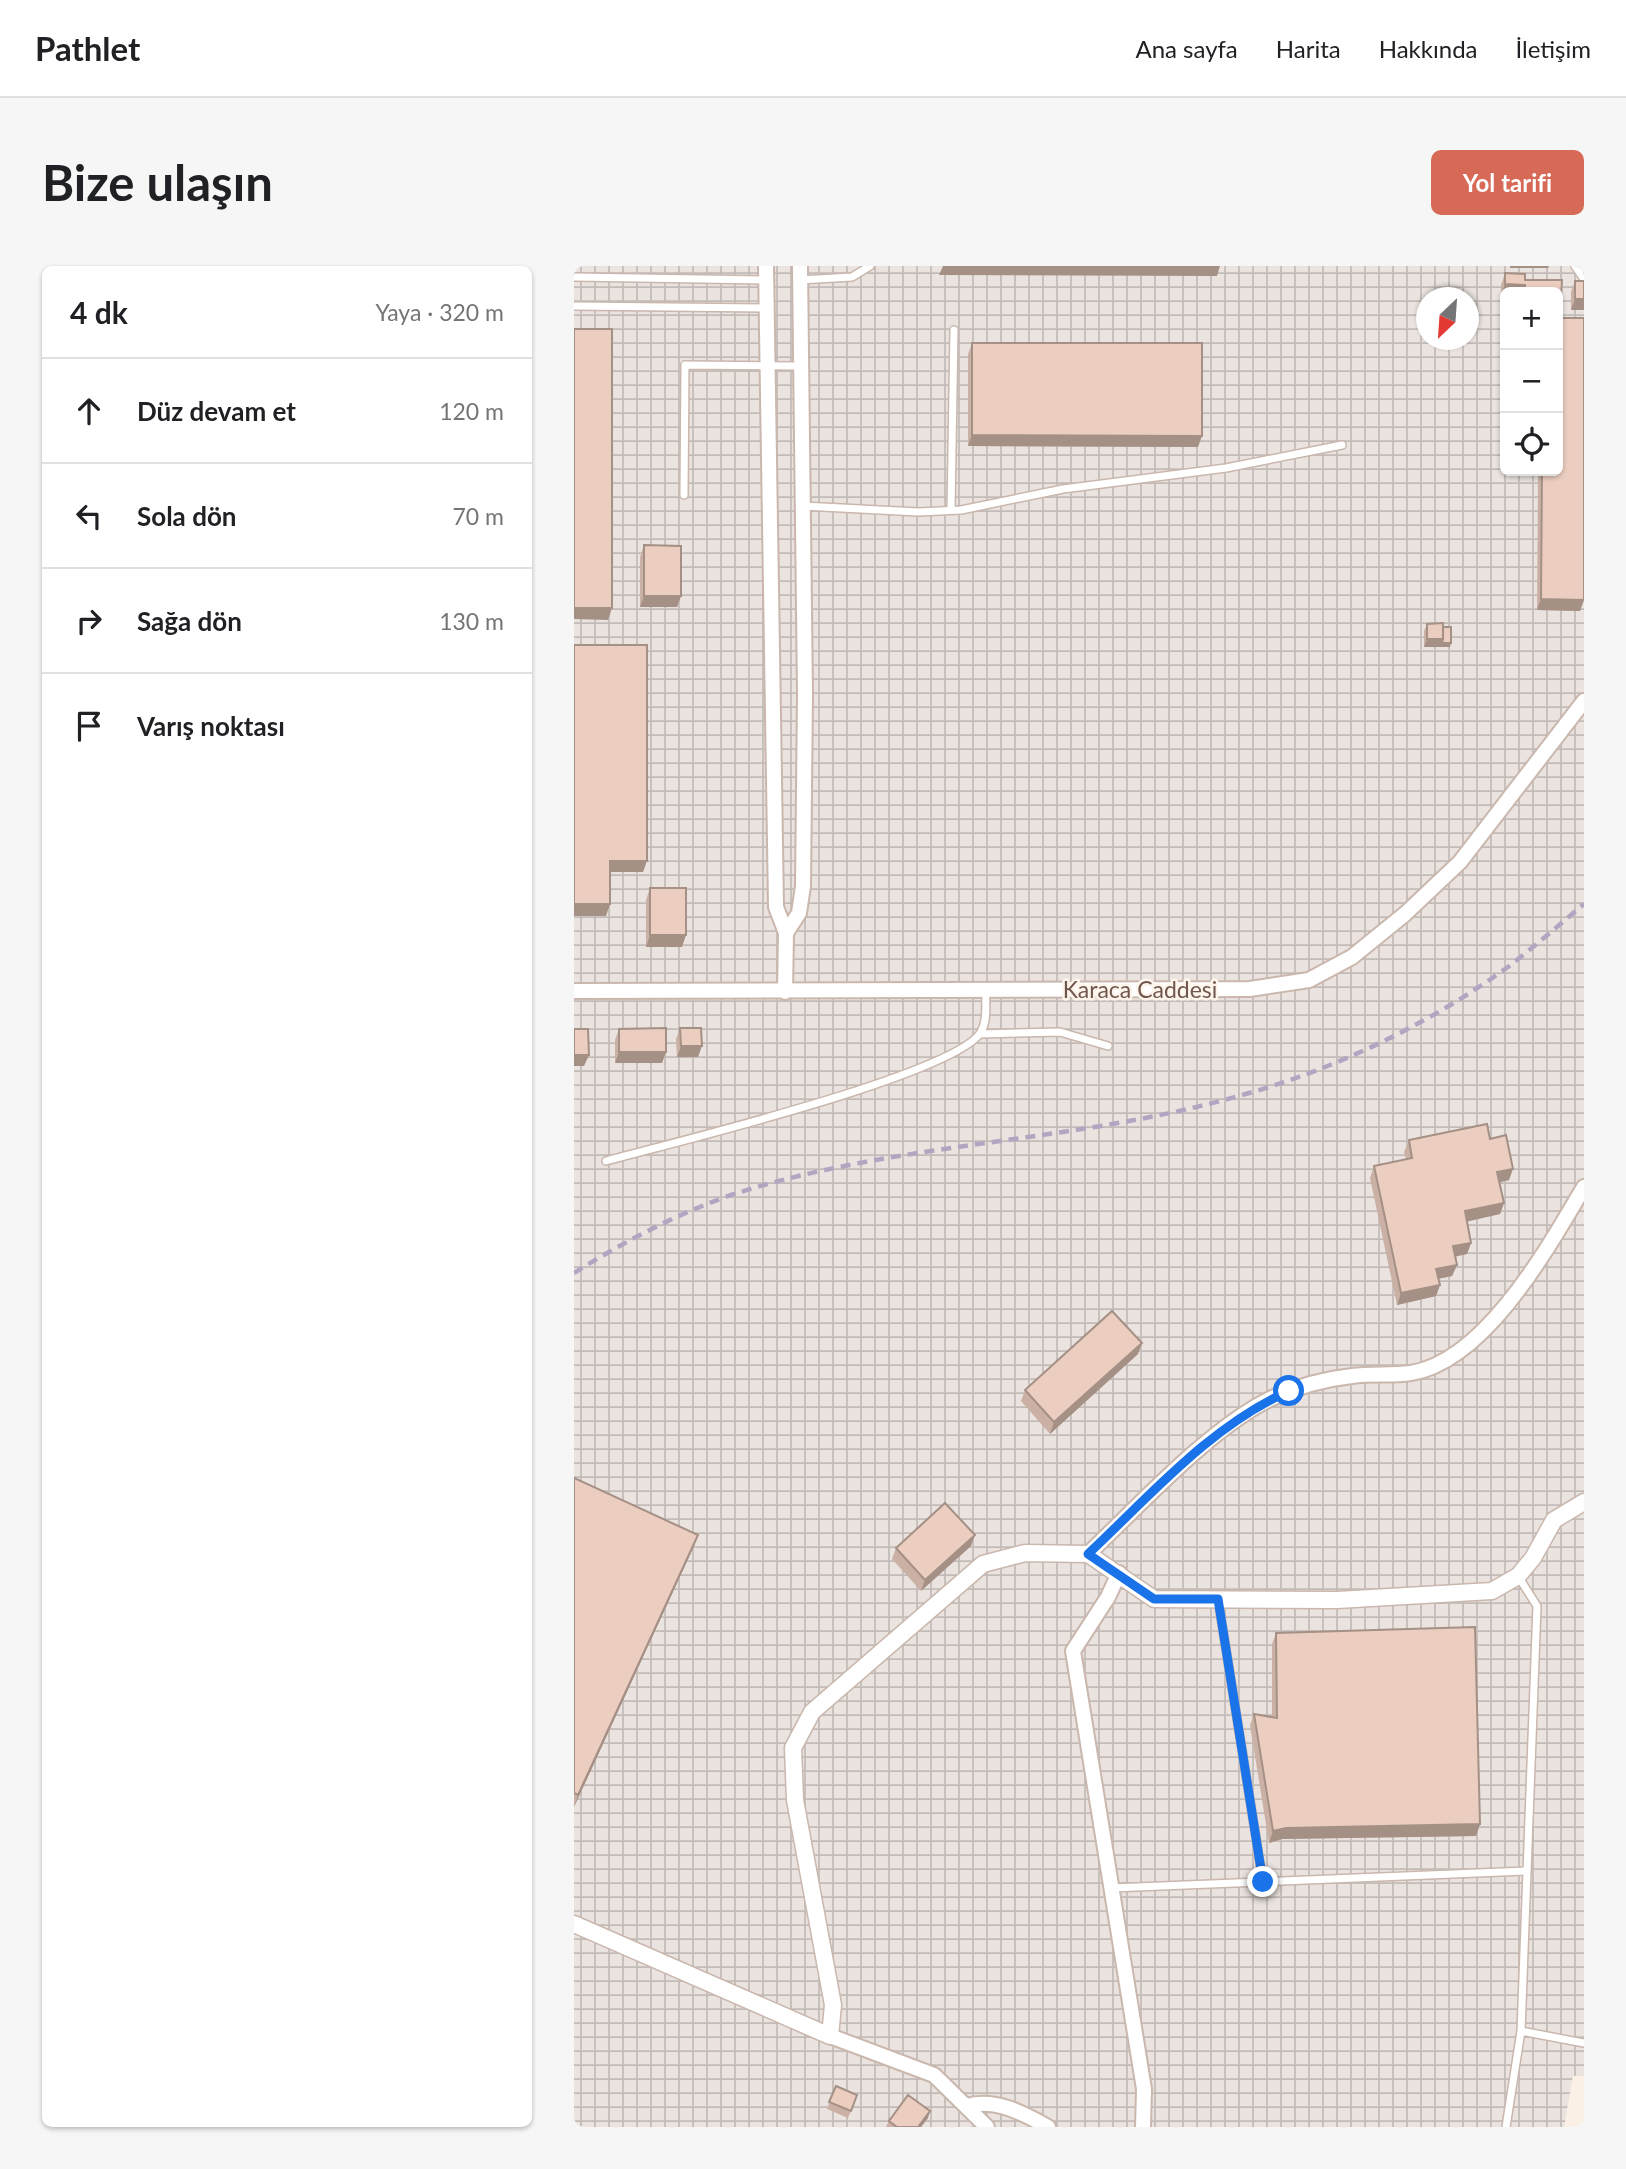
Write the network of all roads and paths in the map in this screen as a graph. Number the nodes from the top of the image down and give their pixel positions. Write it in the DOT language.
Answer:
graph roads {
  1 [pos="870,266"];
  2 [pos="1575,266"];
  3 [pos="767,273"];
  4 [pos="800,273"];
  5 [pos="574,277"];
  6 [pos="1584,279"];
  7 [pos="574,306"];
  8 [pos="767,308"];
  9 [pos="954,330"];
  10 [pos="768,365"];
  11 [pos="802,366"];
  12 [pos="1342,445"];
  13 [pos="684,495"];
  14 [pos="803,506"];
  15 [pos="951,510"];
  16 [pos="1584,701"];
  17 [pos="786,933"];
  18 [pos="574,991"];
  19 [pos="986,991"];
  20 [pos="785,992"];
  21 [pos="980,1034"];
  22 [pos="1108,1046"];
  23 [pos="606,1161"];
  24 [pos="1584,1187"];
  25 [pos="1584,1502"];
  26 [pos="1088,1554"];
  27 [pos="1119,1573"];
  28 [pos="1518,1576"];
  29 [pos="1218,1599"];
  30 [pos="1527,1871"];
  31 [pos="1263,1882"];
  32 [pos="1110,1888"];
  33 [pos="574,1924"];
  34 [pos="1521,2031"];
  35 [pos="830,2036"];
  36 [pos="1584,2043"];
  37 [pos="967,2106"];
  38 [pos="987,2127"];
  39 [pos="1048,2127"];
  40 [pos="1143,2127"];
  41 [pos="1506,2127"];
  1 -- 4 [label="lane"];
  2 -- 6 [label="lane"];
  3 -- 5 [label="lane"];
  3 -- 8 [label="street"];
  4 -- 11 [label="street"];
  7 -- 8 [label="lane"];
  8 -- 10 [label="street"];
  9 -- 15 [label="lane"];
  10 -- 11 [label="lane"];
  10 -- 13 [label="lane"];
  10 -- 17 [label="street"];
  11 -- 14 [label="street"];
  12 -- 15 [label="lane"];
  14 -- 15 [label="lane"];
  14 -- 17 [label="street"];
  16 -- 19 [label="street, Karaca Caddesi"];
  17 -- 20 [label="street"];
  18 -- 20 [label="street, Karaca Caddesi"];
  19 -- 20 [label="street, Karaca Caddesi"];
  19 -- 21 [label="lane"];
  21 -- 22 [label="lane"];
  21 -- 23 [label="lane"];
  24 -- 26 [label="street"];
  25 -- 28 [label="street"];
  26 -- 27 [label="street"];
  26 -- 35 [label="street"];
  27 -- 29 [label="street"];
  27 -- 32 [label="street"];
  28 -- 29 [label="street"];
  28 -- 30 [label="lane"];
  29 -- 31 [label="lane"];
  30 -- 31 [label="lane"];
  30 -- 34 [label="lane"];
  31 -- 32 [label="lane"];
  32 -- 40 [label="street"];
  33 -- 35 [label="street"];
  34 -- 36 [label="lane"];
  34 -- 41 [label="lane"];
  35 -- 37 [label="street"];
  37 -- 38 [label="street"];
  37 -- 39 [label="street"];
}
